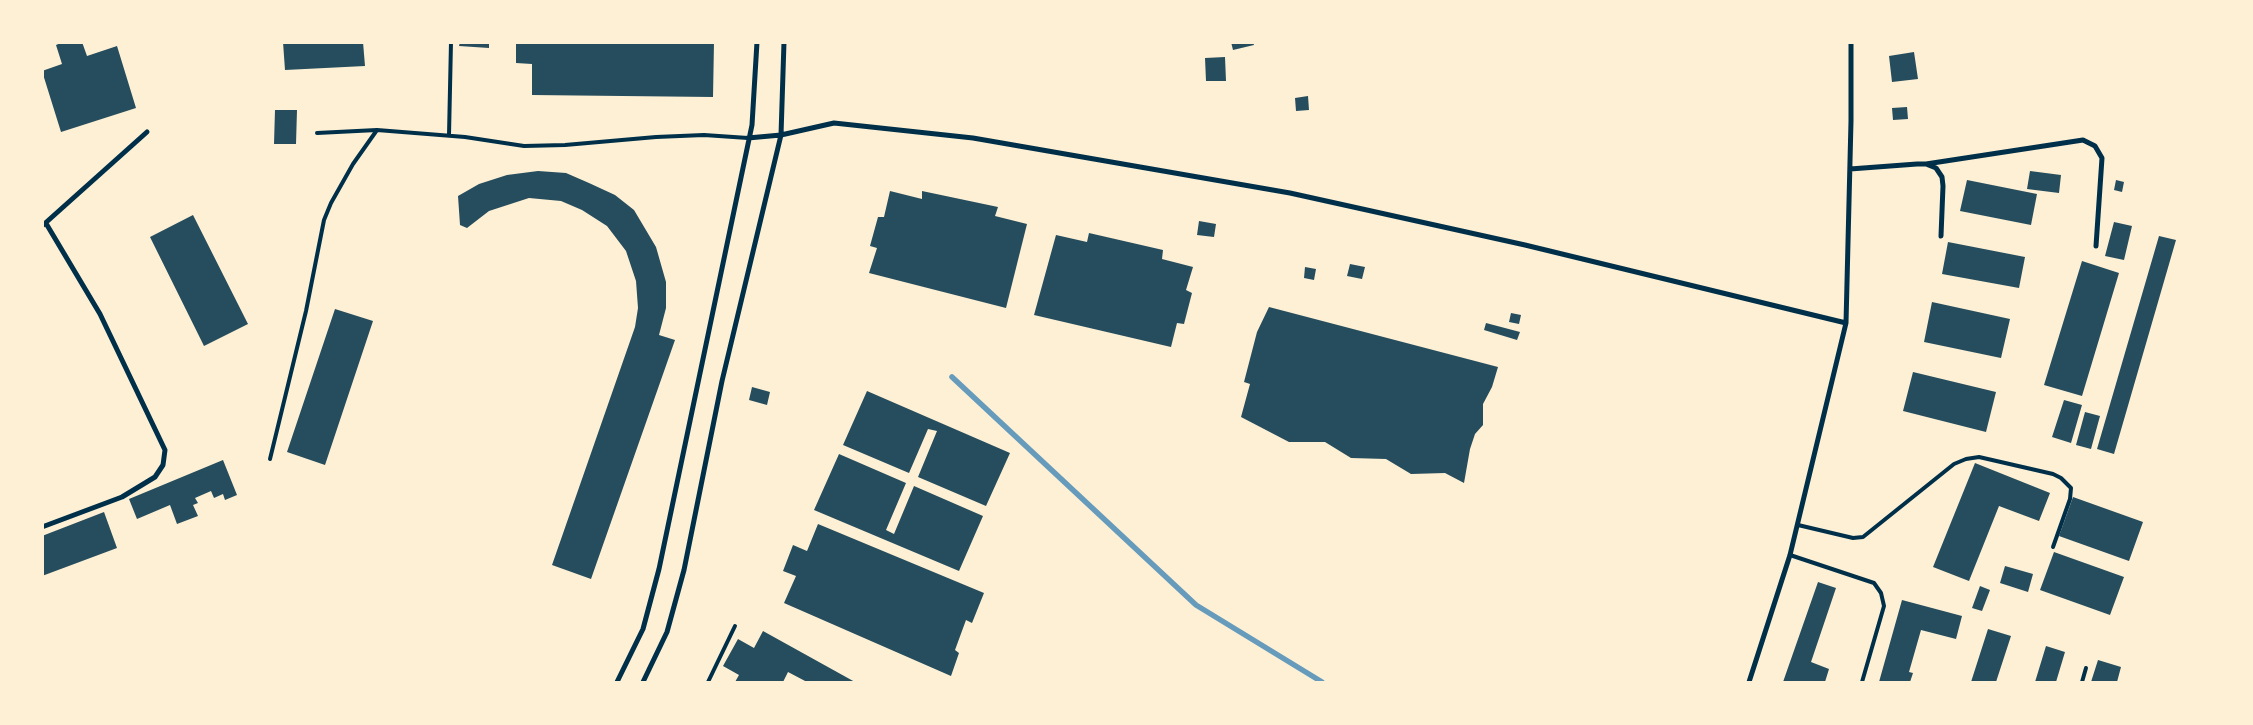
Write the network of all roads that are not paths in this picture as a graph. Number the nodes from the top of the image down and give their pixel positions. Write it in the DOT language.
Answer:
graph roads {
  1 [pos="450,42"];
  2 [pos="757,42"];
  3 [pos="784,42"];
  4 [pos="1851,42"];
  5 [pos="377,130"];
  6 [pos="147,132"];
  7 [pos="317,133"];
  8 [pos="449,135"];
  9 [pos="780,135"];
  10 [pos="748,138"];
  11 [pos="1926,164"];
  12 [pos="1850,169"];
  13 [pos="45,226"];
  14 [pos="1940,236"];
  15 [pos="2096,246"];
  16 [pos="1846,323"];
  17 [pos="270,459"];
  18 [pos="1798,525"];
  19 [pos="42,527"];
  20 [pos="2053,547"];
  21 [pos="1790,555"];
  22 [pos="735,626"];
  23 [pos="2086,668"];
  24 [pos="617,682"];
  25 [pos="646,682"];
  26 [pos="708,682"];
  27 [pos="1749,682"];
  28 [pos="1862,682"];
  29 [pos="2082,682"];
  1 -- 8 [label="lane"];
  2 -- 10 [label="street"];
  3 -- 9 [label="street"];
  4 -- 12 [label="street"];
  5 -- 7 [label="lane"];
  5 -- 8 [label="lane"];
  5 -- 17 [label="lane"];
  6 -- 13 [label="street"];
  8 -- 10 [label="lane"];
  9 -- 10 [label="street"];
  9 -- 16 [label="street"];
  9 -- 25 [label="street"];
  10 -- 24 [label="street"];
  11 -- 12 [label="street"];
  11 -- 14 [label="street"];
  11 -- 15 [label="street"];
  12 -- 16 [label="street"];
  13 -- 19 [label="street"];
  16 -- 18 [label="street"];
  18 -- 20 [label="lane"];
  18 -- 21 [label="street"];
  21 -- 27 [label="street"];
  21 -- 28 [label="lane"];
  22 -- 26 [label="lane"];
  23 -- 29 [label="lane"];
}
